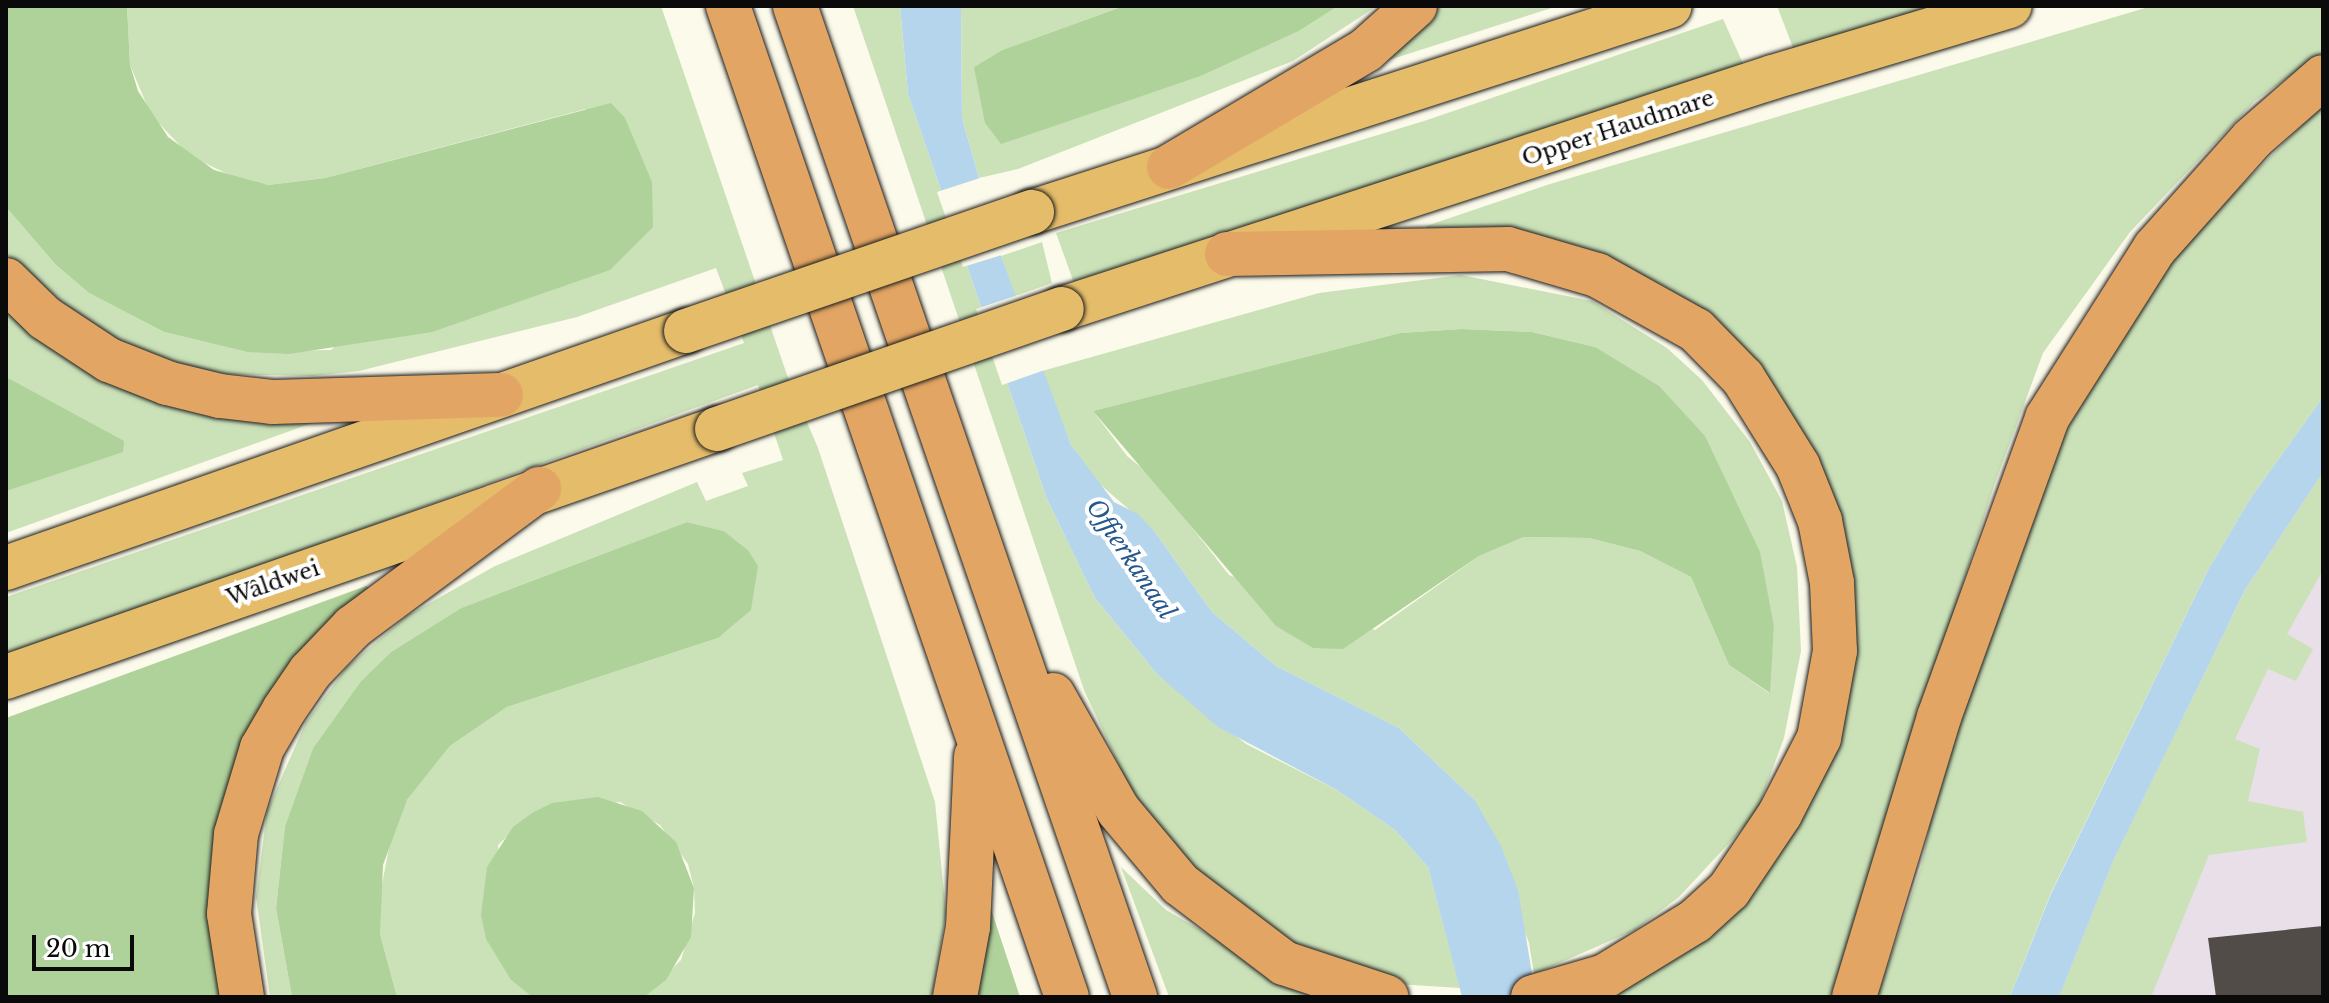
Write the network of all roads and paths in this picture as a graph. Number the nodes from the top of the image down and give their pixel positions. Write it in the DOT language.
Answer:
graph roads {
  1 [pos="728,6"];
  2 [pos="1415,6"];
  3 [pos="1670,6"];
  4 [pos="2010,6"];
  5 [pos="797,9"];
  6 [pos="2323,77"];
  7 [pos="1169,167"];
  8 [pos="1227,254"];
  9 [pos="6,280"];
  10 [pos="501,395"];
  11 [pos="717,429"];
  12 [pos="539,489"];
  13 [pos="6,568"];
  14 [pos="1001,603"];
  15 [pos="6,677"];
  16 [pos="978,734"];
  17 [pos="1545,994"];
  18 [pos="242,997"];
  19 [pos="955,997"];
  20 [pos="1067,997"];
  21 [pos="1135,997"];
  22 [pos="1387,997"];
  23 [pos="1854,997"];
  1 -- 16 [label="highway"];
  2 -- 7 [label="highway"];
  3 -- 7 [label="highway"];
  4 -- 8 [label="highway, Opper Haudmare"];
  5 -- 14 [label="highway"];
  6 -- 23 [label="highway"];
  7 -- 10 [label="highway, bridge"];
  8 -- 11 [label="highway, Opper Haudmare, bridge"];
  8 -- 17 [label="highway"];
  9 -- 10 [label="highway"];
  10 -- 13 [label="highway"];
  11 -- 12 [label="highway, Wâldwei"];
  12 -- 15 [label="highway, Wâldwei"];
  12 -- 18 [label="highway"];
  14 -- 21 [label="highway"];
  14 -- 22 [label="highway"];
  16 -- 19 [label="highway"];
  16 -- 20 [label="highway"];
}
